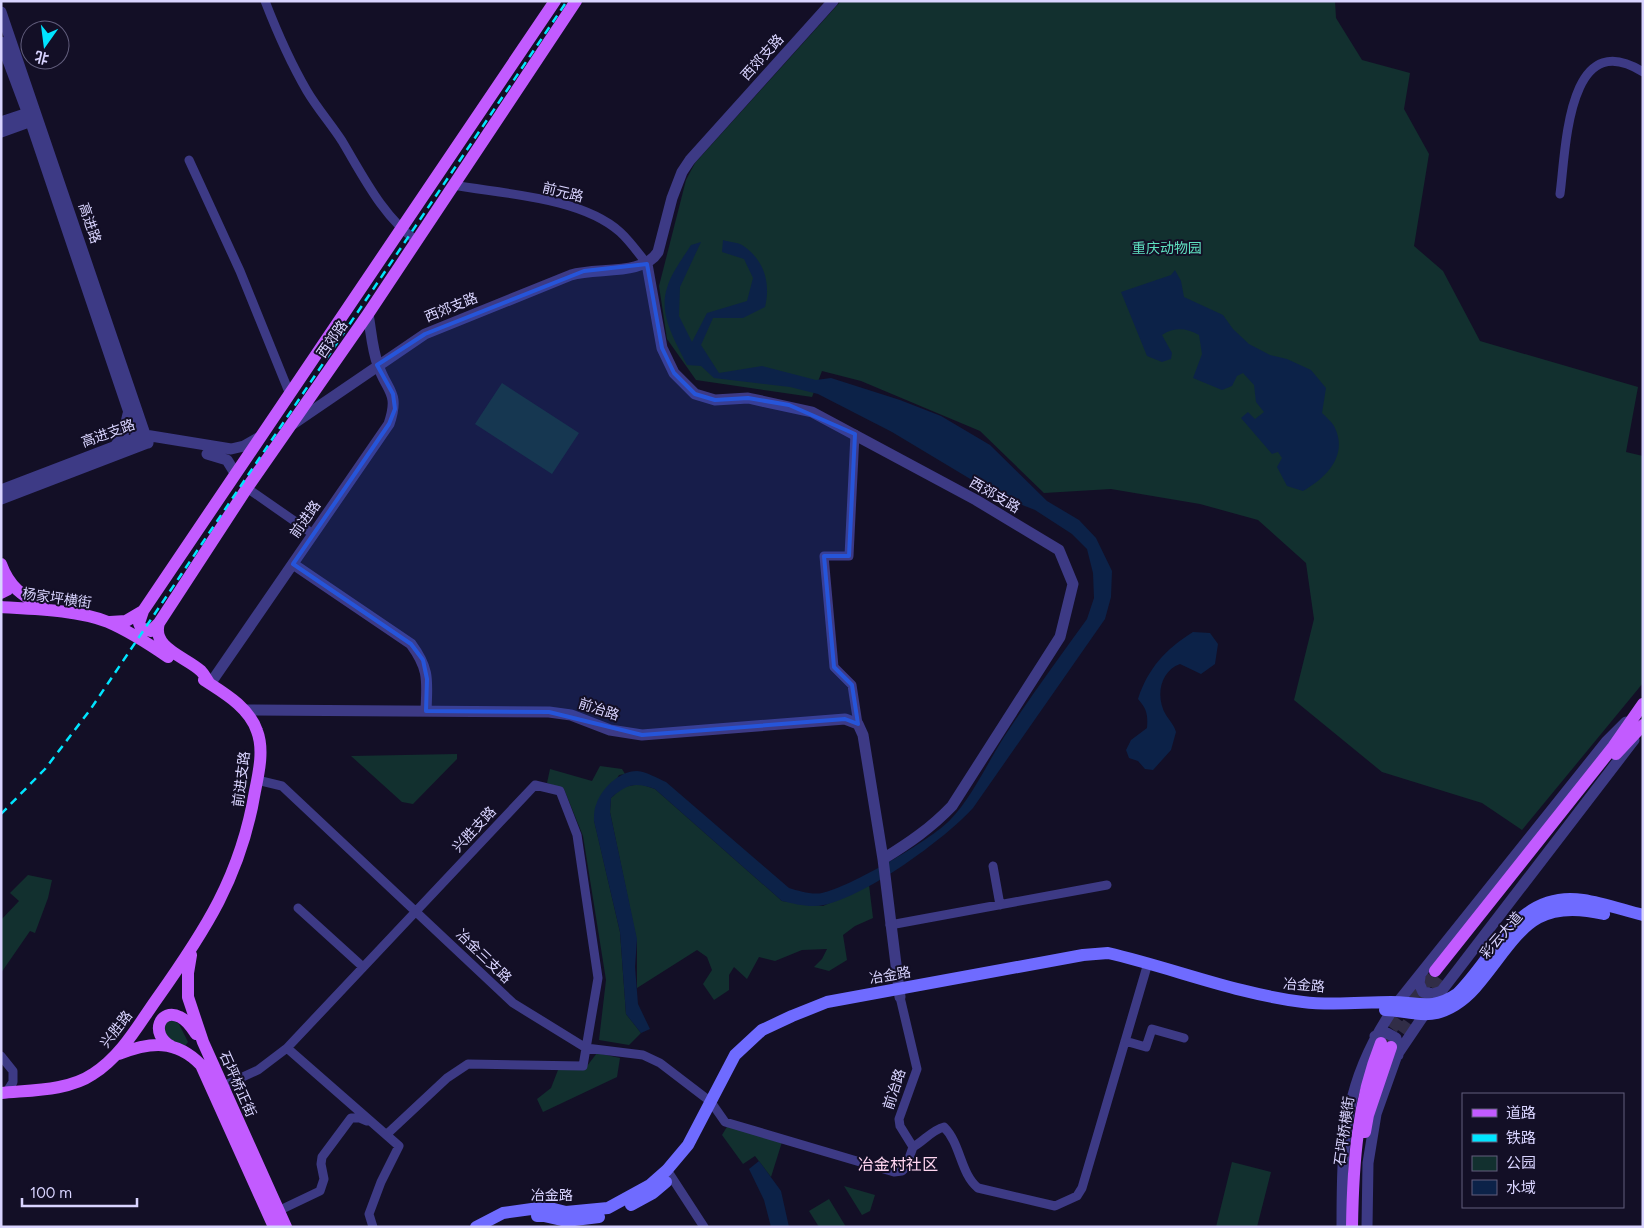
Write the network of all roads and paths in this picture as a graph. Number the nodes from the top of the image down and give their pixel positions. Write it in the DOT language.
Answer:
graph roads {
  1 [pos="265,1"];
  2 [pos="556,1"];
  3 [pos="576,1"];
  4 [pos="833,1"];
  5 [pos="1,12"];
  6 [pos="1,42"];
  7 [pos="1643,72"];
  8 [pos="33,116"];
  9 [pos="1,122"];
  10 [pos="1,132"];
  11 [pos="189,160"];
  12 [pos="453,185"];
  13 [pos="1560,194"];
  14 [pos="401,229"];
  15 [pos="417,241"];
  16 [pos="648,264"];
  17 [pos="368,314"];
  18 [pos="378,365"];
  19 [pos="289,392"];
  20 [pos="128,409"];
  21 [pos="287,428"];
  22 [pos="855,434"];
  23 [pos="258,438"];
  24 [pos="142,440"];
  25 [pos="116,445"];
  26 [pos="235,472"];
  27 [pos="247,488"];
  28 [pos="1,490"];
  29 [pos="1,499"];
  30 [pos="313,534"];
  31 [pos="1,564"];
  32 [pos="293,564"];
  33 [pos="6,579"];
  34 [pos="1,593"];
  35 [pos="1,606"];
  36 [pos="48,611"];
  37 [pos="143,611"];
  38 [pos="108,622"];
  39 [pos="159,623"];
  40 [pos="210,684"];
  41 [pos="1641,706"];
  42 [pos="246,710"];
  43 [pos="426,711"];
  44 [pos="858,724"];
  45 [pos="1643,726"];
  46 [pos="257,780"];
  47 [pos="883,858"];
  48 [pos="992,866"];
  49 [pos="1107,885"];
  50 [pos="1000,905"];
  51 [pos="298,908"];
  52 [pos="416,910"];
  53 [pos="1643,915"];
  54 [pos="1643,924"];
  55 [pos="890,925"];
  56 [pos="192,949"];
  57 [pos="1147,966"];
  58 [pos="363,968"];
  59 [pos="1420,976"];
  60 [pos="1442,991"];
  61 [pos="899,993"];
  62 [pos="161,995"];
  63 [pos="1395,1006"];
  64 [pos="1427,1010"];
  65 [pos="1184,1038"];
  66 [pos="1125,1041"];
  67 [pos="203,1042"];
  68 [pos="1386,1045"];
  69 [pos="174,1048"];
  70 [pos="287,1048"];
  71 [pos="586,1048"];
  72 [pos="119,1054"];
  73 [pos="1,1056"];
  74 [pos="223,1086"];
  75 [pos="4,1093"];
  76 [pos="714,1106"];
  77 [pos="375,1125"];
  78 [pos="386,1135"];
  79 [pos="913,1147"];
  80 [pos="669,1174"];
  81 [pos="278,1210"];
  82 [pos="274,1227"];
  83 [pos="286,1227"];
  84 [pos="373,1227"];
  85 [pos="476,1227"];
  86 [pos="494,1227"];
  87 [pos="704,1227"];
  88 [pos="1342,1227"];
  89 [pos="1352,1227"];
  90 [pos="1360,1227"];
  91 [pos="1368,1227"];
  1 -- 14 [label="street"];
  2 -- 14 [label="main road, 西郊路"];
  3 -- 12 [label="main road, 西郊路"];
  4 -- 16 [label="street, 西郊支路"];
  5 -- 8 [label="street, 高进路"];
  6 -- 8 [label="street, 高进路"];
  7 -- 13 [label="street"];
  8 -- 9 [label="street"];
  8 -- 10 [label="street"];
  8 -- 20 [label="street, 高进路"];
  8 -- 24 [label="street, 高进路"];
  11 -- 19 [label="street"];
  12 -- 15 [label="main road, 西郊路"];
  12 -- 16 [label="street, 前元路"];
  14 -- 15 [label="street"];
  14 -- 19 [label="main road, 西郊路"];
  15 -- 17 [label="main road, 西郊路"];
  16 -- 18 [label="street, 西郊支路"];
  16 -- 22 [label="street, 西郊支路"];
  17 -- 18 [label="street"];
  17 -- 21 [label="main road, 西郊路"];
  18 -- 21 [label="street, 西郊支路"];
  18 -- 30 [label="street, 前进路"];
  19 -- 23 [label="main road, 西郊路"];
  20 -- 24 [label="street, 高进路"];
  20 -- 25 [label="street"];
  21 -- 27 [label="main road, 西郊路"];
  22 -- 44 [label="street"];
  22 -- 47 [label="street, 西郊支路"];
  23 -- 24 [label="street, 高进支路"];
  23 -- 26 [label="main road, 西郊路"];
  24 -- 25 [label="street, 高进支路"];
  24 -- 26 [label="street, 高进支路"];
  24 -- 29 [label="street, 高进支路"];
  25 -- 28 [label="street, 高进支路"];
  26 -- 37 [label="main road, 西郊路"];
  27 -- 30 [label="street"];
  27 -- 39 [label="main road, 西郊路"];
  30 -- 32 [label="street, 前进路"];
  31 -- 33 [label="main road"];
  32 -- 40 [label="street, 前进路"];
  32 -- 43 [label="street"];
  33 -- 34 [label="main road"];
  33 -- 36 [label="main road"];
  35 -- 36 [label="main road, 杨家坪横街"];
  36 -- 38 [label="main road, 杨家坪横街"];
  37 -- 38 [label="main road"];
  37 -- 39 [label="main road"];
  38 -- 40 [label="main road, 前进支路"];
  39 -- 40 [label="main road"];
  40 -- 42 [label="main road, 前进支路"];
  41 -- 45 [label="main road"];
  41 -- 59 [label="street"];
  42 -- 43 [label="street, 前冶路"];
  42 -- 46 [label="main road, 前进支路"];
  43 -- 44 [label="street, 前冶路"];
  44 -- 47 [label="street, 前冶路"];
  45 -- 60 [label="street"];
  46 -- 52 [label="street, 冶金三支路"];
  46 -- 56 [label="main road, 前进支路"];
  47 -- 55 [label="street, 前冶路"];
  48 -- 50 [label="street"];
  49 -- 50 [label="street"];
  50 -- 55 [label="street"];
  51 -- 58 [label="street"];
  52 -- 58 [label="street, 兴胜支路"];
  52 -- 71 [label="street, 冶金三支路"];
  52 -- 71 [label="street, 兴胜支路"];
  53 -- 64 [label="main road, 彩云大道"];
  54 -- 64 [label="main road, 彩云大道"];
  55 -- 61 [label="street, 前冶路"];
  56 -- 62 [label="main road, 前进支路"];
  56 -- 67 [label="main road, 石坪桥正街"];
  57 -- 61 [label="main road, 冶金路"];
  57 -- 63 [label="main road, 冶金路"];
  57 -- 66 [label="street"];
  58 -- 70 [label="street, 兴胜支路"];
  59 -- 60 [label="street"];
  59 -- 63 [label="street"];
  60 -- 64 [label="street"];
  61 -- 76 [label="main road, 冶金路"];
  61 -- 79 [label="street, 前冶路"];
  62 -- 72 [label="main road, 兴胜路"];
  63 -- 64 [label="main road, 冶金路"];
  63 -- 68 [label="street"];
  64 -- 68 [label="street"];
  65 -- 66 [label="street"];
  66 -- 79 [label="street"];
  67 -- 69 [label="main road"];
  67 -- 74 [label="main road, 石坪桥正街"];
  68 -- 88 [label="street"];
  68 -- 89 [label="main road, 石坪桥横街"];
  68 -- 90 [label="main road, 石坪桥横街"];
  68 -- 91 [label="street"];
  69 -- 72 [label="main road, 石坪桥正街"];
  69 -- 82 [label="main road, 石坪桥正街"];
  70 -- 74 [label="street, 兴胜支路"];
  70 -- 77 [label="street"];
  71 -- 76 [label="street, 冶金三支路"];
  71 -- 78 [label="street"];
  72 -- 75 [label="main road, 兴胜路"];
  73 -- 75 [label="street"];
  74 -- 81 [label="main road, 石坪桥正街"];
  76 -- 79 [label="street"];
  76 -- 80 [label="main road, 冶金路"];
  77 -- 78 [label="street"];
  77 -- 81 [label="street"];
  78 -- 84 [label="street"];
  80 -- 85 [label="main road, 冶金路"];
  80 -- 86 [label="main road, 冶金路"];
  80 -- 87 [label="street"];
  81 -- 83 [label="main road, 石坪桥正街"];
}
